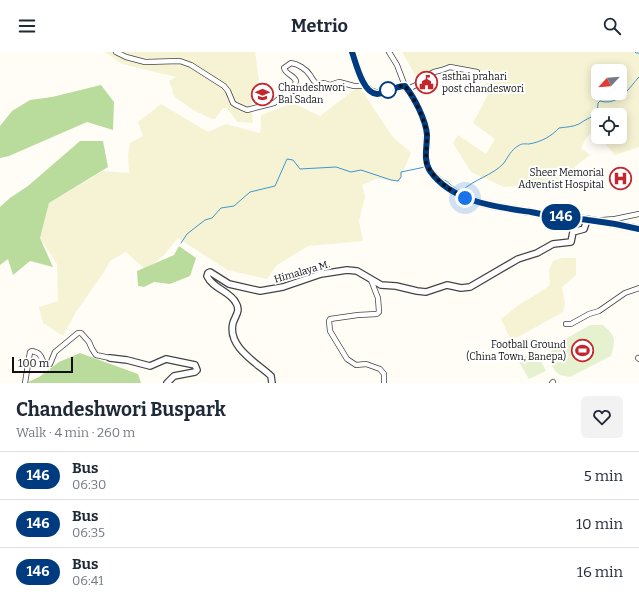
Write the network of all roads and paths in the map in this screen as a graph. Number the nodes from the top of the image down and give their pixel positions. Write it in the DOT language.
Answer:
graph roads {
  1 [pos="116,52"];
  2 [pos="352,52"];
  3 [pos="389,52"];
  4 [pos="477,72"];
  5 [pos="365,86"];
  6 [pos="406,88"];
  7 [pos="639,214"];
  8 [pos="587,220"];
  9 [pos="594,221"];
  10 [pos="639,229"];
  11 [pos="371,280"];
  12 [pos="639,288"];
  13 [pos="566,324"];
  14 [pos="110,358"];
  15 [pos="25,383"];
  16 [pos="167,383"];
  17 [pos="272,383"];
  18 [pos="384,383"];
  1 -- 5 [label="street"];
  2 -- 5 [label="main road"];
  3 -- 6 [label="street"];
  4 -- 6 [label="street"];
  5 -- 6 [label="main road"];
  6 -- 8 [label="main road"];
  7 -- 9 [label="street"];
  8 -- 9 [label="main road"];
  8 -- 11 [label="street, Himalaya M."];
  9 -- 10 [label="main road"];
  11 -- 17 [label="street, Himalaya M."];
  11 -- 18 [label="street"];
  12 -- 13 [label="street"];
  14 -- 15 [label="street"];
  14 -- 16 [label="street"];
}
